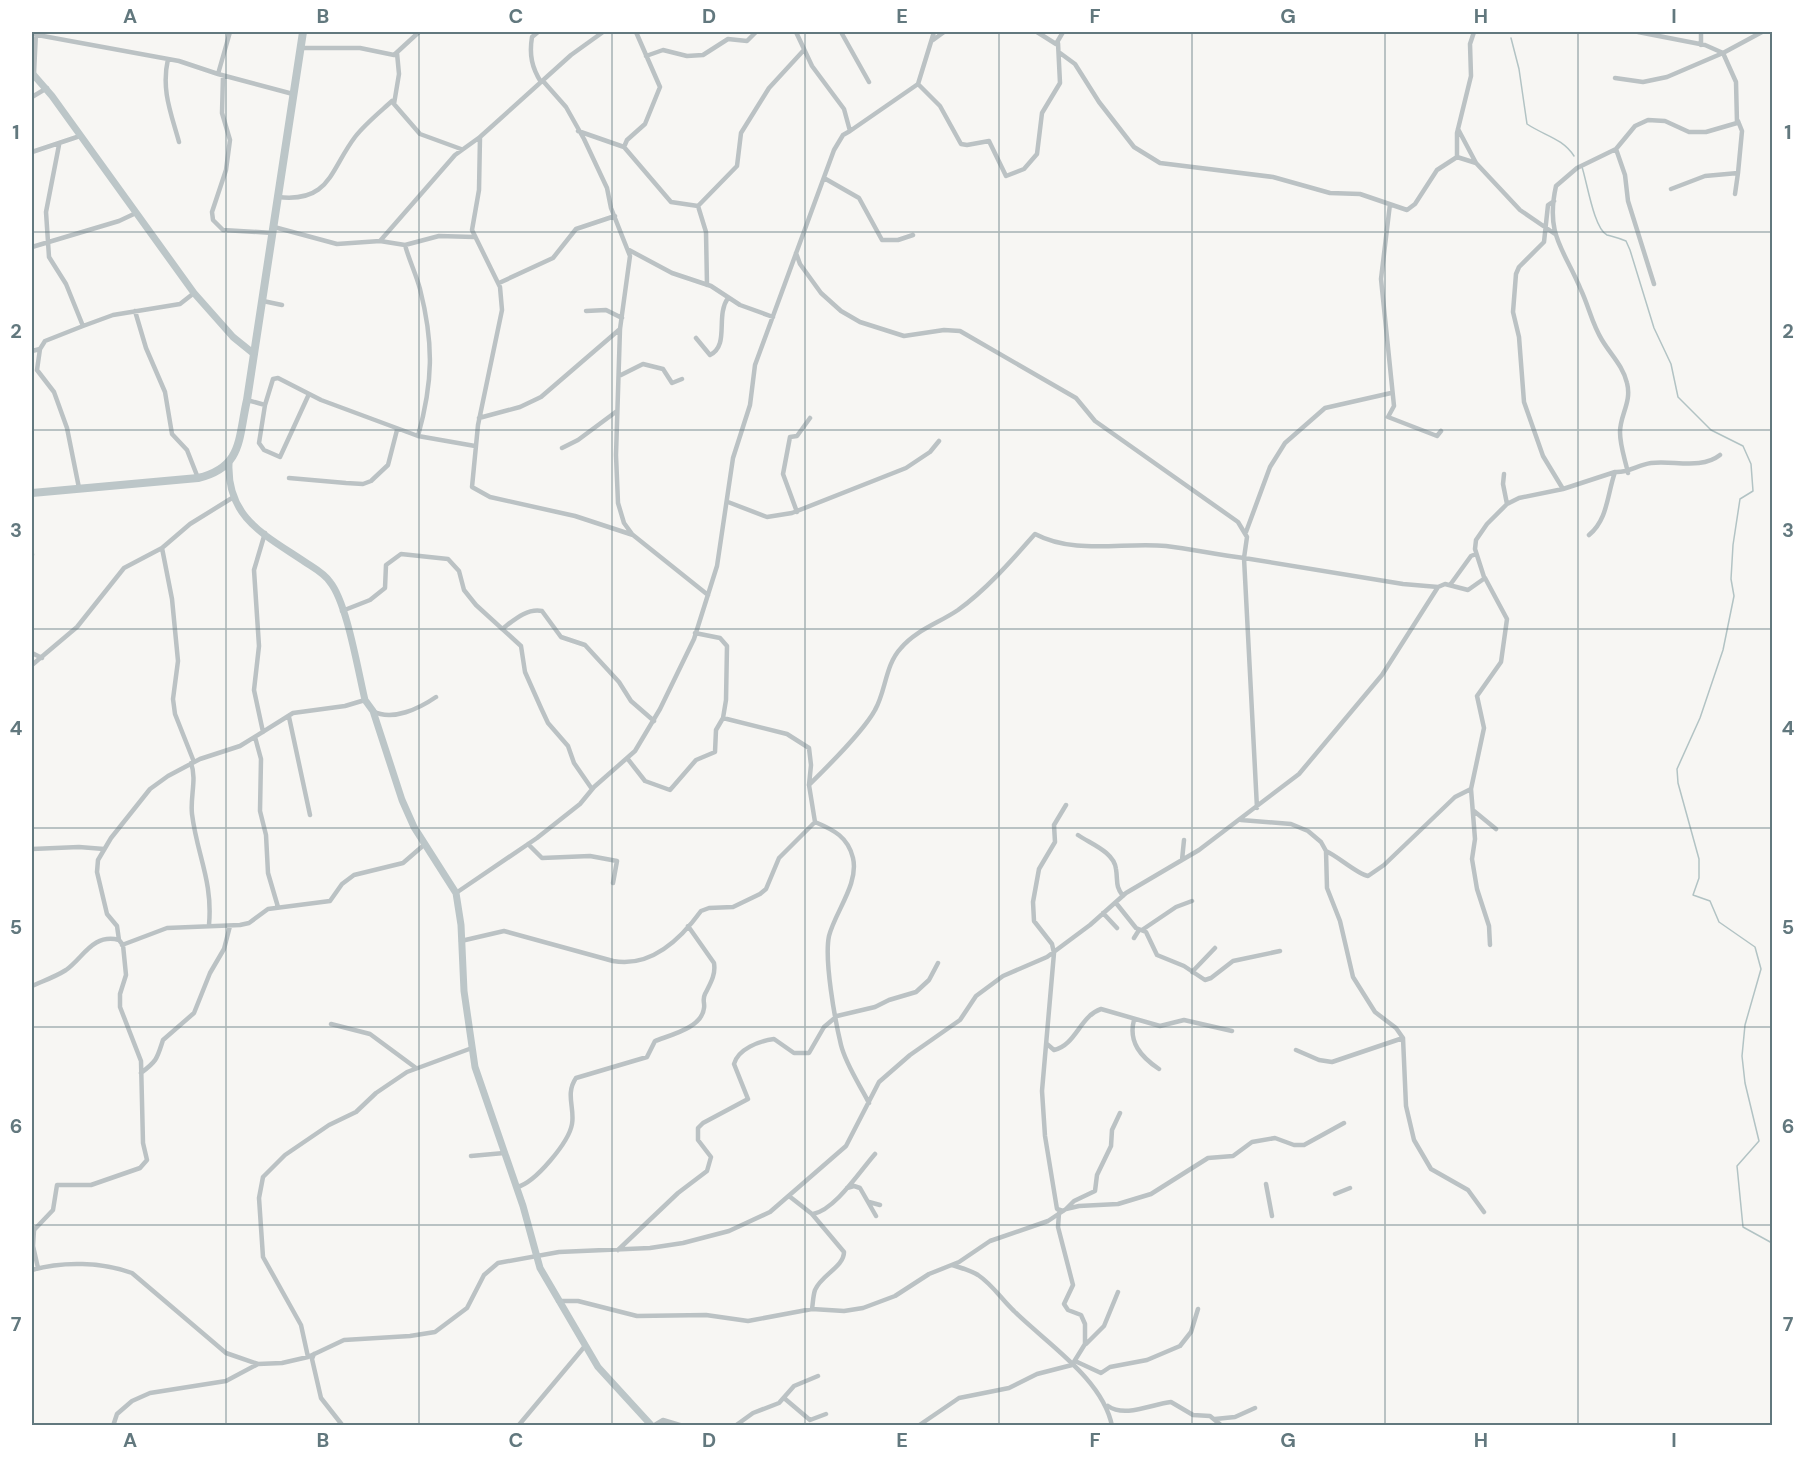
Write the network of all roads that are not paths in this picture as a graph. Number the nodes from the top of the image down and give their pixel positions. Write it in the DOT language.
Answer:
graph roads {
  1 [pos="230,32"];
  2 [pos="303,32"];
  3 [pos="419,32"];
  4 [pos="538,32"];
  5 [pos="603,32"];
  6 [pos="636,32"];
  7 [pos="756,32"];
  8 [pos="796,32"];
  9 [pos="841,32"];
  10 [pos="934,32"];
  11 [pos="944,32"];
  12 [pos="1037,32"];
  13 [pos="1063,32"];
  14 [pos="1474,32"];
  15 [pos="1638,32"];
  16 [pos="1701,32"];
  17 [pos="1761,32"];
  18 [pos="34,34"];
  19 [pos="933,40"];
  20 [pos="1058,43"];
  21 [pos="1701,45"];
  22 [pos="301,48"];
  23 [pos="802,51"];
  24 [pos="397,53"];
  25 [pos="1060,53"];
  26 [pos="1723,53"];
  27 [pos="389,55"];
  28 [pos="646,56"];
  29 [pos="168,60"];
  30 [pos="398,64"];
  31 [pos="33,73"];
  32 [pos="220,75"];
  33 [pos="1615,78"];
  34 [pos="542,81"];
  35 [pos="869,82"];
  36 [pos="918,84"];
  37 [pos="47,88"];
  38 [pos="293,94"];
  39 [pos="32,97"];
  40 [pos="393,101"];
  41 [pos="1738,121"];
  42 [pos="1458,129"];
  43 [pos="578,131"];
  44 [pos="850,131"];
  45 [pos="80,136"];
  46 [pos="480,137"];
  47 [pos="179,142"];
  48 [pos="59,145"];
  49 [pos="624,147"];
  50 [pos="461,149"];
  51 [pos="1616,149"];
  52 [pos="32,152"];
  53 [pos="1457,157"];
  54 [pos="1476,163"];
  55 [pos="1738,173"];
  56 [pos="824,178"];
  57 [pos="1671,189"];
  58 [pos="1735,194"];
  59 [pos="278,197"];
  60 [pos="1554,201"];
  61 [pos="1390,204"];
  62 [pos="698,206"];
  63 [pos="136,213"];
  64 [pos="615,216"];
  65 [pos="1545,226"];
  66 [pos="273,230"];
  67 [pos="1555,234"];
  68 [pos="913,235"];
  69 [pos="474,237"];
  70 [pos="380,241"];
  71 [pos="48,242"];
  72 [pos="405,245"];
  73 [pos="32,247"];
  74 [pos="629,250"];
  75 [pos="796,253"];
  76 [pos="499,283"];
  77 [pos="1654,284"];
  78 [pos="707,285"];
  79 [pos="194,293"];
  80 [pos="728,298"];
  81 [pos="263,301"];
  82 [pos="282,305"];
  83 [pos="586,310"];
  84 [pos="135,311"];
  85 [pos="773,317"];
  86 [pos="622,318"];
  87 [pos="83,326"];
  88 [pos="620,329"];
  89 [pos="696,338"];
  90 [pos="40,349"];
  91 [pos="32,351"];
  92 [pos="254,354"];
  93 [pos="619,376"];
  94 [pos="682,380"];
  95 [pos="1391,393"];
  96 [pos="309,394"];
  97 [pos="247,400"];
  98 [pos="265,405"];
  99 [pos="617,411"];
  100 [pos="479,418"];
  101 [pos="810,418"];
  102 [pos="397,430"];
  103 [pos="1441,431"];
  104 [pos="418,436"];
  105 [pos="939,441"];
  106 [pos="475,446"];
  107 [pos="562,448"];
  108 [pos="1720,455"];
  109 [pos="230,464"];
  110 [pos="1615,472"];
  111 [pos="1628,472"];
  112 [pos="1504,474"];
  113 [pos="198,478"];
  114 [pos="288,478"];
  115 [pos="79,488"];
  116 [pos="1563,489"];
  117 [pos="32,493"];
  118 [pos="232,498"];
  119 [pos="728,502"];
  120 [pos="1508,504"];
  121 [pos="797,512"];
  122 [pos="265,533"];
  123 [pos="1246,533"];
  124 [pos="633,535"];
  125 [pos="1589,535"];
  126 [pos="162,548"];
  127 [pos="1476,554"];
  128 [pos="1244,558"];
  129 [pos="1484,577"];
  130 [pos="1450,585"];
  131 [pos="1438,587"];
  132 [pos="708,595"];
  133 [pos="342,611"];
  134 [pos="502,629"];
  135 [pos="695,633"];
  136 [pos="32,653"];
  137 [pos="42,658"];
  138 [pos="32,665"];
  139 [pos="436,697"];
  140 [pos="365,700"];
  141 [pos="373,711"];
  142 [pos="289,717"];
  143 [pos="723,718"];
  144 [pos="654,721"];
  145 [pos="263,732"];
  146 [pos="255,737"];
  147 [pos="627,758"];
  148 [pos="193,762"];
  149 [pos="809,785"];
  150 [pos="592,789"];
  151 [pos="1471,789"];
  152 [pos="1066,805"];
  153 [pos="1257,808"];
  154 [pos="1474,811"];
  155 [pos="310,815"];
  156 [pos="1240,820"];
  157 [pos="815,822"];
  158 [pos="1496,829"];
  159 [pos="1078,836"];
  160 [pos="1184,840"];
  161 [pos="425,844"];
  162 [pos="528,844"];
  163 [pos="32,849"];
  164 [pos="104,849"];
  165 [pos="1326,851"];
  166 [pos="1182,860"];
  167 [pos="613,883"];
  168 [pos="456,893"];
  169 [pos="1123,896"];
  170 [pos="1192,901"];
  171 [pos="1116,903"];
  172 [pos="278,907"];
  173 [pos="1104,914"];
  174 [pos="209,925"];
  175 [pos="230,926"];
  176 [pos="688,926"];
  177 [pos="1117,928"];
  178 [pos="1141,930"];
  179 [pos="1134,938"];
  180 [pos="119,940"];
  181 [pos="460,942"];
  182 [pos="122,945"];
  183 [pos="1490,945"];
  184 [pos="1215,948"];
  185 [pos="1280,951"];
  186 [pos="1054,952"];
  187 [pos="938,963"];
  188 [pos="1192,972"];
  189 [pos="32,986"];
  190 [pos="837,1016"];
  191 [pos="1134,1020"];
  192 [pos="331,1024"];
  193 [pos="1232,1031"];
  194 [pos="1403,1038"];
  195 [pos="1047,1044"];
  196 [pos="472,1048"];
  197 [pos="1296,1050"];
  198 [pos="416,1068"];
  199 [pos="1159,1069"];
  200 [pos="141,1073"];
  201 [pos="869,1104"];
  202 [pos="1120,1113"];
  203 [pos="1344,1123"];
  204 [pos="504,1153"];
  205 [pos="875,1154"];
  206 [pos="471,1156"];
  207 [pos="1266,1184"];
  208 [pos="517,1187"];
  209 [pos="847,1188"];
  210 [pos="1350,1188"];
  211 [pos="1335,1194"];
  212 [pos="789,1196"];
  213 [pos="869,1202"];
  214 [pos="880,1205"];
  215 [pos="1061,1211"];
  216 [pos="1484,1212"];
  217 [pos="812,1214"];
  218 [pos="876,1216"];
  219 [pos="1272,1216"];
  220 [pos="33,1228"];
  221 [pos="618,1250"];
  222 [pos="536,1255"];
  223 [pos="952,1265"];
  224 [pos="38,1268"];
  225 [pos="32,1270"];
  226 [pos="1119,1292"];
  227 [pos="558,1300"];
  228 [pos="812,1309"];
  229 [pos="1198,1309"];
  230 [pos="1085,1344"];
  231 [pos="585,1346"];
  232 [pos="314,1354"];
  233 [pos="308,1357"];
  234 [pos="1074,1363"];
  235 [pos="258,1364"];
  236 [pos="818,1376"];
  237 [pos="784,1398"];
  238 [pos="1106,1404"];
  239 [pos="1255,1408"];
  240 [pos="826,1414"];
  241 [pos="1215,1419"];
  242 [pos="812,1423"];
  243 [pos="113,1425"];
  244 [pos="343,1425"];
  245 [pos="518,1425"];
  246 [pos="653,1425"];
  247 [pos="683,1425"];
  248 [pos="735,1425"];
  249 [pos="918,1425"];
  250 [pos="1112,1425"];
  251 [pos="1222,1425"];
  1 -- 32 [label="street"];
  2 -- 22 [label="main road"];
  3 -- 24 [label="street"];
  4 -- 34 [label="street"];
  5 -- 34 [label="street"];
  6 -- 28 [label="street"];
  7 -- 28 [label="street"];
  8 -- 23 [label="street"];
  9 -- 35 [label="street"];
  10 -- 19 [label="street"];
  11 -- 19 [label="street"];
  12 -- 20 [label="street"];
  13 -- 20 [label="street"];
  14 -- 42 [label="street"];
  15 -- 21 [label="street"];
  16 -- 21 [label="street"];
  17 -- 26 [label="street"];
  18 -- 29 [label="street"];
  18 -- 31 [label="street"];
  19 -- 36 [label="street"];
  20 -- 25 [label="street"];
  21 -- 26 [label="street"];
  22 -- 27 [label="street"];
  22 -- 38 [label="main road"];
  23 -- 44 [label="street"];
  23 -- 62 [label="street"];
  24 -- 27 [label="street"];
  24 -- 30 [label="street"];
  25 -- 36 [label="street"];
  25 -- 61 [label="street"];
  26 -- 33 [label="street"];
  26 -- 41 [label="street"];
  27 -- 30 [label="street"];
  28 -- 49 [label="street"];
  29 -- 32 [label="street"];
  29 -- 47 [label="street"];
  30 -- 40 [label="street"];
  31 -- 37 [label="main road"];
  32 -- 38 [label="street"];
  32 -- 66 [label="street"];
  34 -- 43 [label="street"];
  34 -- 46 [label="street"];
  36 -- 44 [label="street"];
  37 -- 39 [label="street"];
  37 -- 45 [label="main road"];
  38 -- 59 [label="main road"];
  40 -- 50 [label="street"];
  40 -- 59 [label="street"];
  41 -- 51 [label="street"];
  41 -- 55 [label="street"];
  42 -- 53 [label="street"];
  42 -- 54 [label="street"];
  43 -- 49 [label="street"];
  43 -- 64 [label="street"];
  44 -- 56 [label="street"];
  45 -- 48 [label="street"];
  45 -- 63 [label="main road"];
  46 -- 50 [label="street"];
  46 -- 69 [label="street"];
  48 -- 52 [label="street"];
  48 -- 71 [label="street"];
  49 -- 62 [label="street"];
  50 -- 70 [label="street"];
  51 -- 60 [label="street"];
  51 -- 77 [label="street"];
  53 -- 54 [label="street"];
  53 -- 61 [label="street"];
  54 -- 65 [label="street"];
  55 -- 57 [label="street"];
  55 -- 58 [label="street"];
  56 -- 68 [label="street"];
  56 -- 75 [label="street"];
  59 -- 66 [label="main road"];
  60 -- 65 [label="street"];
  60 -- 67 [label="street"];
  61 -- 95 [label="street"];
  62 -- 78 [label="street"];
  63 -- 71 [label="street"];
  63 -- 79 [label="main road"];
  64 -- 74 [label="street"];
  64 -- 76 [label="street"];
  65 -- 67 [label="street"];
  65 -- 116 [label="street"];
  66 -- 70 [label="street"];
  66 -- 81 [label="main road"];
  67 -- 111 [label="street"];
  69 -- 72 [label="street"];
  69 -- 76 [label="street"];
  70 -- 72 [label="street"];
  71 -- 73 [label="street"];
  71 -- 87 [label="street"];
  72 -- 104 [label="street"];
  74 -- 78 [label="street"];
  74 -- 86 [label="street"];
  75 -- 85 [label="street"];
  75 -- 123 [label="street"];
  76 -- 100 [label="street"];
  78 -- 80 [label="street"];
  79 -- 84 [label="street"];
  79 -- 92 [label="main road"];
  80 -- 85 [label="street"];
  80 -- 89 [label="street"];
  81 -- 82 [label="street"];
  81 -- 92 [label="main road"];
  83 -- 86 [label="street"];
  84 -- 87 [label="street"];
  84 -- 113 [label="street"];
  85 -- 119 [label="street"];
  86 -- 88 [label="street"];
  87 -- 90 [label="street"];
  88 -- 93 [label="street"];
  88 -- 100 [label="street"];
  90 -- 91 [label="street"];
  90 -- 115 [label="street"];
  92 -- 97 [label="main road"];
  93 -- 94 [label="street"];
  93 -- 99 [label="street"];
  95 -- 103 [label="street"];
  95 -- 123 [label="street"];
  96 -- 98 [label="street"];
  96 -- 98 [label="street"];
  96 -- 102 [label="street"];
  97 -- 98 [label="street"];
  97 -- 109 [label="main road"];
  99 -- 107 [label="street"];
  99 -- 124 [label="street"];
  100 -- 106 [label="street"];
  101 -- 121 [label="street"];
  102 -- 104 [label="street"];
  102 -- 114 [label="street"];
  104 -- 106 [label="street"];
  105 -- 121 [label="street"];
  106 -- 124 [label="street"];
  108 -- 111 [label="street"];
  109 -- 113 [label="main road"];
  109 -- 118 [label="main road"];
  110 -- 111 [label="street"];
  110 -- 116 [label="street"];
  110 -- 125 [label="street"];
  112 -- 120 [label="street"];
  113 -- 115 [label="main road"];
  115 -- 117 [label="main road"];
  116 -- 120 [label="street"];
  118 -- 122 [label="main road"];
  118 -- 126 [label="street"];
  119 -- 121 [label="street"];
  119 -- 132 [label="street"];
  120 -- 127 [label="street"];
  122 -- 133 [label="main road"];
  122 -- 145 [label="street"];
  123 -- 128 [label="street"];
  124 -- 132 [label="street"];
  126 -- 137 [label="street"];
  126 -- 148 [label="street"];
  127 -- 129 [label="street"];
  127 -- 130 [label="street"];
  128 -- 131 [label="street"];
  128 -- 149 [label="street"];
  128 -- 153 [label="street"];
  129 -- 130 [label="street"];
  129 -- 151 [label="street"];
  130 -- 131 [label="street"];
  131 -- 153 [label="street"];
  132 -- 135 [label="street"];
  133 -- 134 [label="street"];
  133 -- 140 [label="main road"];
  134 -- 144 [label="street"];
  134 -- 150 [label="street"];
  135 -- 143 [label="street"];
  135 -- 144 [label="street"];
  136 -- 137 [label="street"];
  137 -- 138 [label="street"];
  139 -- 141 [label="street"];
  140 -- 141 [label="main road"];
  140 -- 142 [label="street"];
  141 -- 161 [label="main road"];
  142 -- 145 [label="street"];
  142 -- 155 [label="street"];
  143 -- 147 [label="street"];
  143 -- 149 [label="street"];
  144 -- 147 [label="street"];
  145 -- 146 [label="street"];
  146 -- 148 [label="street"];
  146 -- 172 [label="street"];
  147 -- 150 [label="street"];
  148 -- 164 [label="street"];
  148 -- 174 [label="street"];
  149 -- 157 [label="street"];
  150 -- 162 [label="street"];
  151 -- 154 [label="street"];
  151 -- 165 [label="street"];
  152 -- 186 [label="street"];
  153 -- 156 [label="street"];
  154 -- 158 [label="street"];
  154 -- 183 [label="street"];
  156 -- 165 [label="street"];
  156 -- 166 [label="street"];
  157 -- 176 [label="street"];
  157 -- 190 [label="street"];
  159 -- 169 [label="street"];
  160 -- 166 [label="street"];
  161 -- 168 [label="main road"];
  161 -- 172 [label="street"];
  162 -- 167 [label="street"];
  162 -- 168 [label="street"];
  163 -- 164 [label="street"];
  164 -- 180 [label="street"];
  165 -- 194 [label="street"];
  166 -- 169 [label="street"];
  168 -- 181 [label="main road"];
  169 -- 171 [label="street"];
  170 -- 178 [label="street"];
  171 -- 173 [label="street"];
  171 -- 178 [label="street"];
  172 -- 175 [label="street"];
  173 -- 177 [label="street"];
  173 -- 186 [label="street"];
  174 -- 175 [label="street"];
  174 -- 182 [label="street"];
  175 -- 200 [label="street"];
  176 -- 181 [label="street"];
  176 -- 208 [label="street"];
  178 -- 179 [label="street"];
  178 -- 188 [label="street"];
  180 -- 182 [label="street"];
  180 -- 189 [label="street"];
  181 -- 196 [label="main road"];
  182 -- 200 [label="street"];
  184 -- 188 [label="street"];
  185 -- 188 [label="street"];
  186 -- 195 [label="street"];
  186 -- 201 [label="street"];
  187 -- 190 [label="street"];
  190 -- 201 [label="street"];
  190 -- 221 [label="street"];
  191 -- 193 [label="street"];
  191 -- 195 [label="street"];
  191 -- 199 [label="street"];
  192 -- 198 [label="street"];
  194 -- 197 [label="street"];
  194 -- 216 [label="street"];
  195 -- 215 [label="street"];
  196 -- 198 [label="street"];
  196 -- 204 [label="main road"];
  198 -- 233 [label="street"];
  200 -- 220 [label="street"];
  201 -- 212 [label="street"];
  202 -- 215 [label="street"];
  203 -- 215 [label="street"];
  204 -- 206 [label="street"];
  204 -- 208 [label="main road"];
  205 -- 209 [label="street"];
  207 -- 219 [label="street"];
  208 -- 222 [label="main road"];
  209 -- 213 [label="street"];
  209 -- 217 [label="street"];
  210 -- 211 [label="street"];
  212 -- 217 [label="street"];
  212 -- 221 [label="street"];
  213 -- 214 [label="street"];
  213 -- 218 [label="street"];
  215 -- 223 [label="street"];
  215 -- 230 [label="street"];
  217 -- 228 [label="street"];
  220 -- 224 [label="street"];
  221 -- 222 [label="street"];
  222 -- 227 [label="main road"];
  222 -- 232 [label="street"];
  223 -- 228 [label="street"];
  223 -- 234 [label="street"];
  224 -- 225 [label="street"];
  224 -- 235 [label="street"];
  226 -- 230 [label="street"];
  227 -- 228 [label="street"];
  227 -- 231 [label="main road"];
  229 -- 234 [label="street"];
  230 -- 234 [label="street"];
  231 -- 245 [label="street"];
  231 -- 246 [label="main road"];
  232 -- 233 [label="street"];
  232 -- 244 [label="street"];
  233 -- 235 [label="street"];
  234 -- 238 [label="street"];
  234 -- 249 [label="street"];
  235 -- 243 [label="street"];
  236 -- 237 [label="street"];
  237 -- 242 [label="street"];
  237 -- 248 [label="street"];
  238 -- 241 [label="street"];
  238 -- 250 [label="street"];
  239 -- 241 [label="street"];
  240 -- 242 [label="street"];
  241 -- 251 [label="street"];
  246 -- 247 [label="street"];
}
